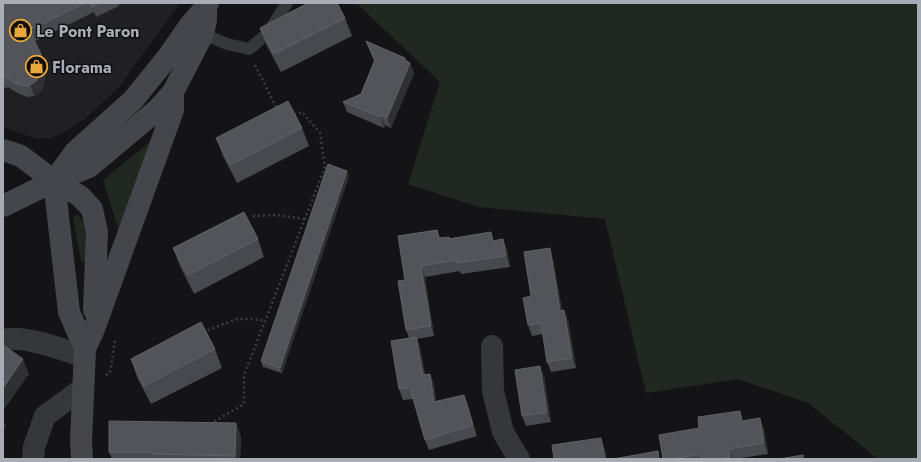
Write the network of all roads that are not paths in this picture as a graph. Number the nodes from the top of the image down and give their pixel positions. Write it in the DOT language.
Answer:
graph roads {
  1 [pos="287,3"];
  2 [pos="207,5"];
  3 [pos="203,34"];
  4 [pos="173,92"];
  5 [pos="3,150"];
  6 [pos="54,181"];
  7 [pos="3,206"];
  8 [pos="94,329"];
  9 [pos="3,340"];
  10 [pos="492,346"];
  11 [pos="84,353"];
  12 [pos="84,388"];
  13 [pos="33,459"];
  14 [pos="82,459"];
  15 [pos="519,459"];
  1 -- 3 [label="lane"];
  2 -- 3 [label="main road"];
  2 -- 6 [label="main road"];
  3 -- 4 [label="main road"];
  4 -- 6 [label="main road"];
  4 -- 8 [label="main road"];
  5 -- 6 [label="main road"];
  6 -- 7 [label="main road"];
  6 -- 8 [label="main road"];
  6 -- 11 [label="main road"];
  8 -- 11 [label="main road"];
  9 -- 11 [label="street"];
  10 -- 15 [label="street"];
  11 -- 12 [label="main road"];
  12 -- 13 [label="street"];
  12 -- 14 [label="main road"];
}
